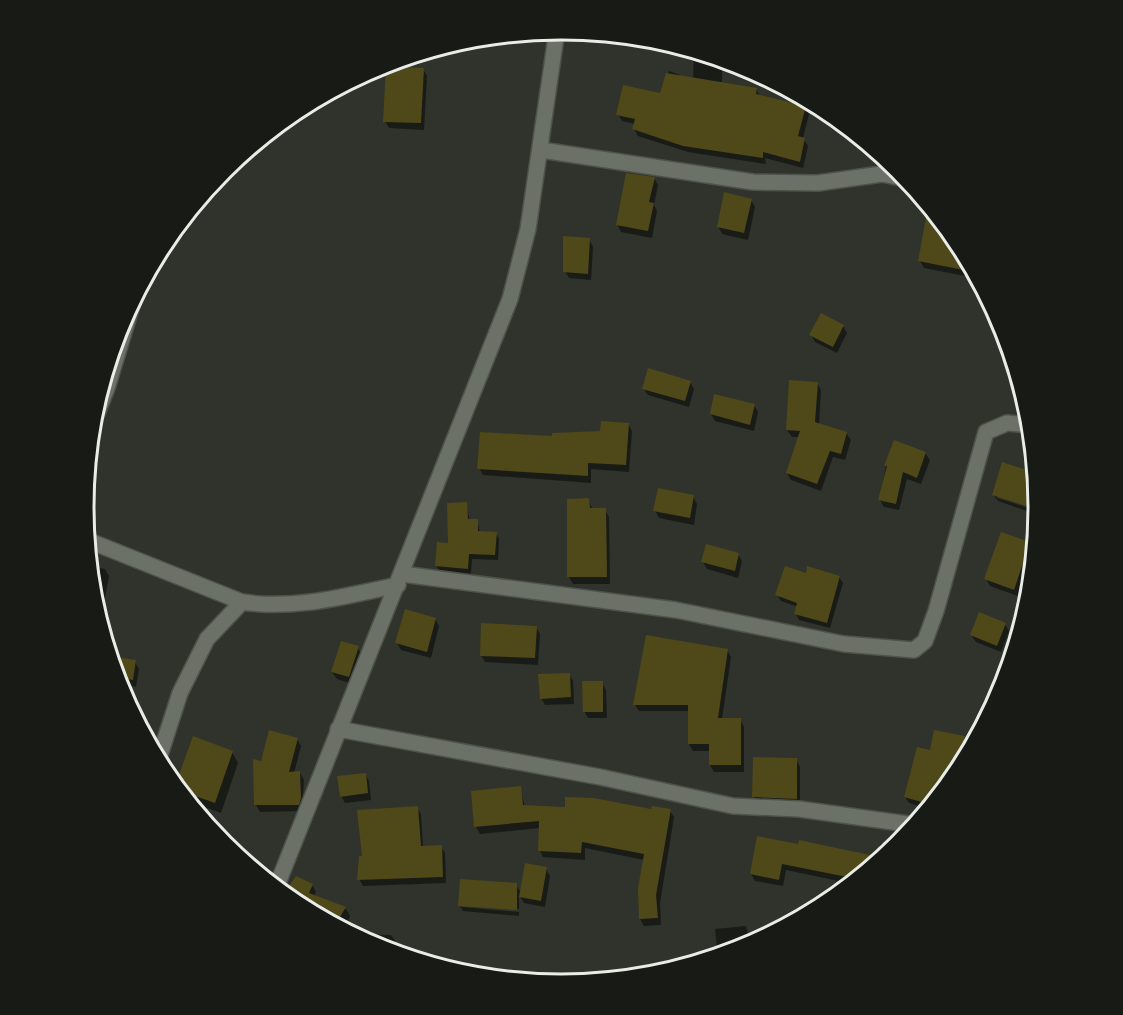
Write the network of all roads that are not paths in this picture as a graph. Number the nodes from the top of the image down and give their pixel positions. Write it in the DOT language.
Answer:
graph roads {
  1 [pos="556,40"];
  2 [pos="541,150"];
  3 [pos="891,176"];
  4 [pos="1021,424"];
  5 [pos="96,543"];
  6 [pos="400,580"];
  7 [pos="242,602"];
  8 [pos="338,729"];
  9 [pos="162,749"];
  10 [pos="905,824"];
  11 [pos="279,880"];
  1 -- 2 [label="street"];
  2 -- 3 [label="street"];
  2 -- 6 [label="street"];
  4 -- 6 [label="street"];
  5 -- 7 [label="street"];
  6 -- 7 [label="street"];
  6 -- 8 [label="street"];
  7 -- 9 [label="street"];
  8 -- 10 [label="street"];
  8 -- 11 [label="street"];
}
